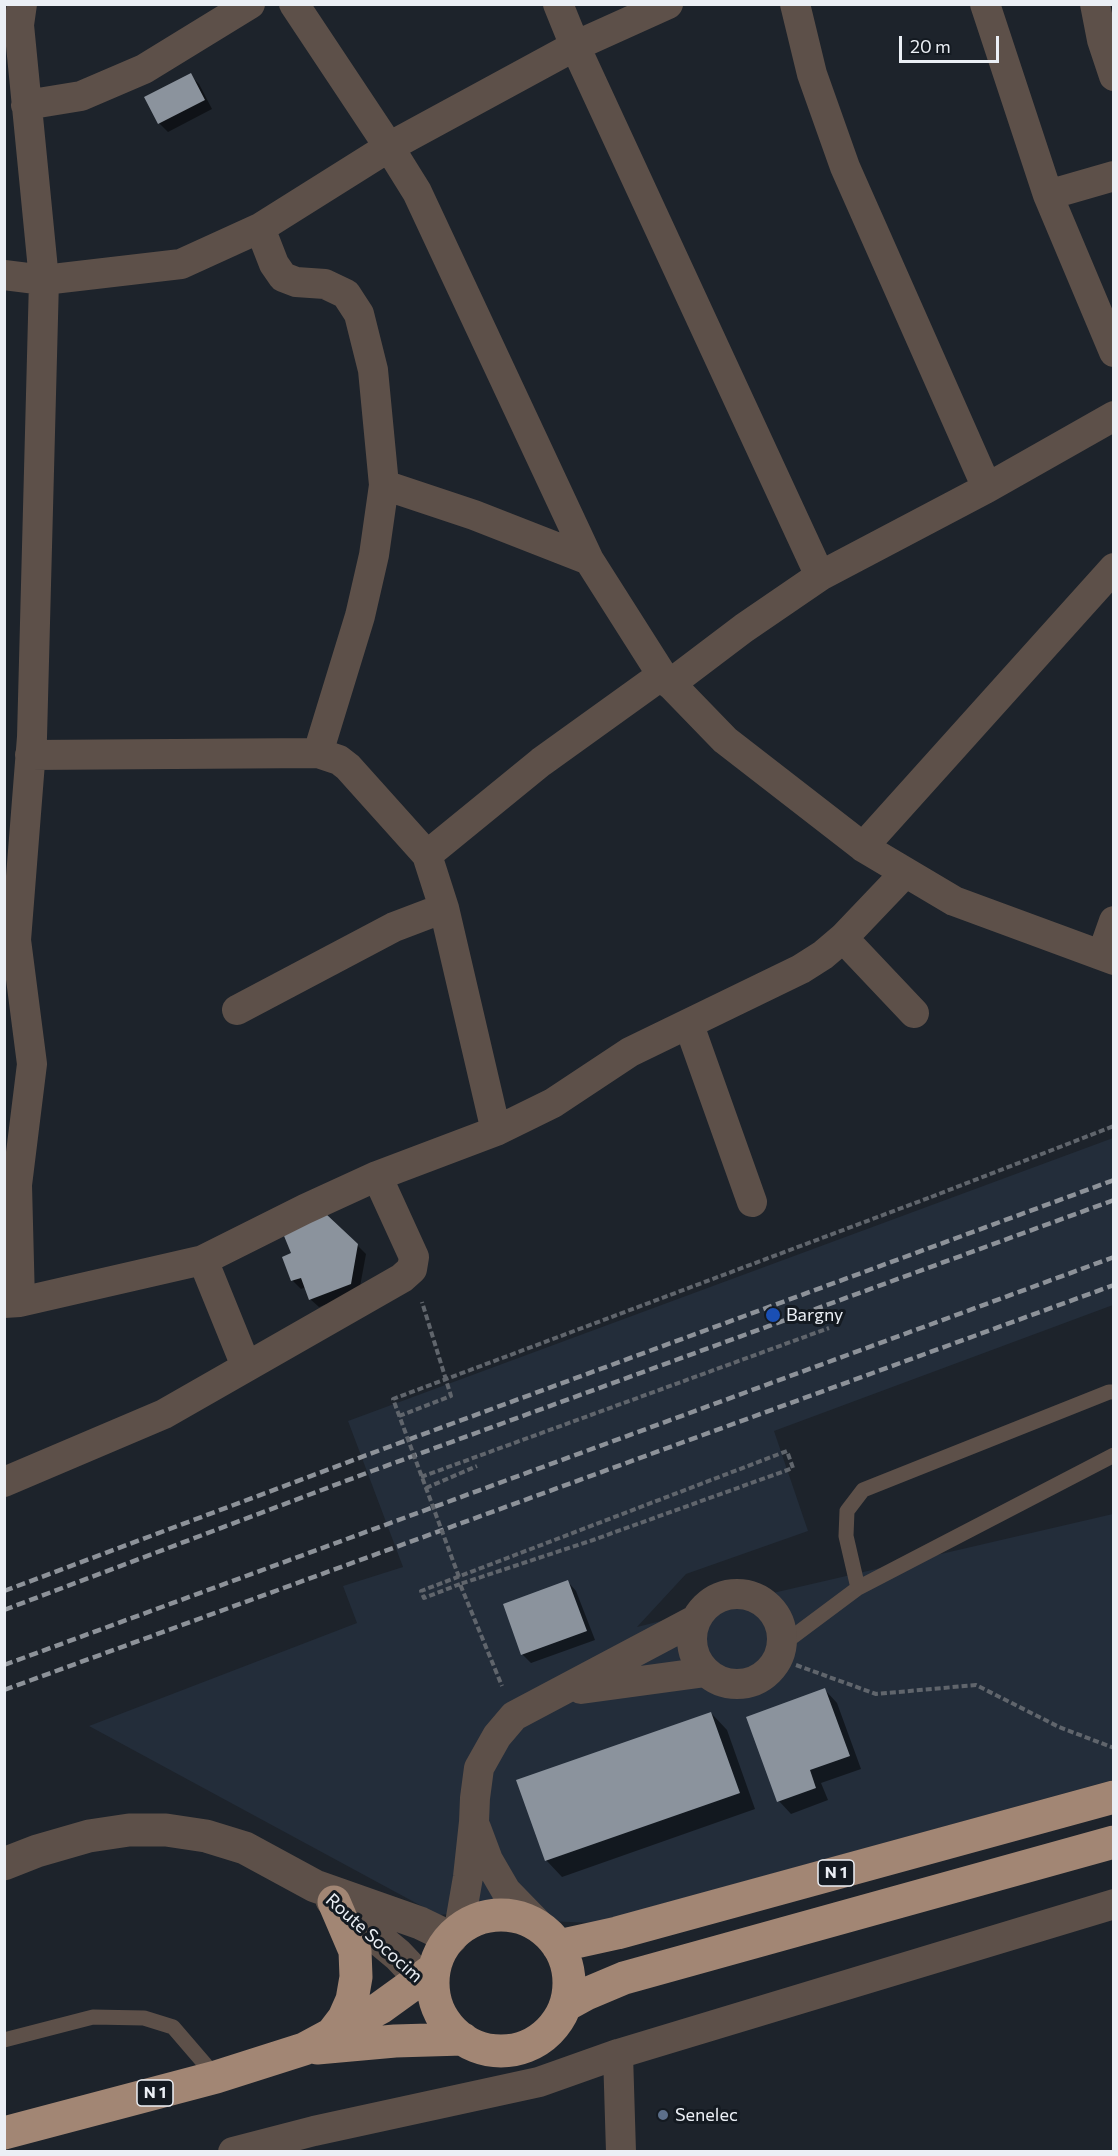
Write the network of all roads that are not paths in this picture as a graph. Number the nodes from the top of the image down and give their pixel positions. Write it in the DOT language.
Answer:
graph roads {
  1 [pos="22,4"];
  2 [pos="250,4"];
  3 [pos="294,4"];
  4 [pos="558,4"];
  5 [pos="668,4"];
  6 [pos="795,4"];
  7 [pos="985,4"];
  8 [pos="1095,4"];
  9 [pos="575,46"];
  10 [pos="1113,76"];
  11 [pos="26,105"];
  12 [pos="389,147"];
  13 [pos="1113,176"];
  14 [pos="1048,195"];
  15 [pos="260,228"];
  16 [pos="4,275"];
  17 [pos="44,280"];
  18 [pos="1113,352"];
  19 [pos="1113,417"];
  20 [pos="384,485"];
  21 [pos="987,488"];
  22 [pos="589,560"];
  23 [pos="1113,568"];
  24 [pos="820,576"];
  25 [pos="666,679"];
  26 [pos="22,743"];
  27 [pos="318,753"];
  28 [pos="863,847"];
  29 [pos="427,855"];
  30 [pos="905,873"];
  31 [pos="444,908"];
  32 [pos="1113,921"];
  33 [pos="843,938"];
  34 [pos="10,943"];
  35 [pos="1108,957"];
  36 [pos="237,1010"];
  37 [pos="914,1014"];
  38 [pos="688,1024"];
  39 [pos="496,1131"];
  40 [pos="377,1176"];
  41 [pos="752,1202"];
  42 [pos="204,1260"];
  43 [pos="12,1302"];
  44 [pos="246,1366"];
  45 [pos="1113,1392"];
  46 [pos="1113,1455"];
  47 [pos="4,1482"];
  48 [pos="858,1588"];
  49 [pos="695,1620"];
  50 [pos="781,1651"];
  51 [pos="706,1672"];
  52 [pos="563,1691"];
  53 [pos="1113,1797"];
  54 [pos="474,1822"];
  55 [pos="1113,1842"];
  56 [pos="4,1864"];
  57 [pos="325,1894"];
  58 [pos="1113,1904"];
  59 [pos="455,1934"];
  60 [pos="550,1937"];
  61 [pos="429,1980"];
  62 [pos="566,2005"];
  63 [pos="463,2039"];
  64 [pos="4,2040"];
  65 [pos="317,2042"];
  66 [pos="618,2054"];
  67 [pos="216,2077"];
  68 [pos="4,2133"];
  69 [pos="315,2141"];
  70 [pos="233,2151"];
  71 [pos="621,2151"];
  1 -- 11 [label="street"];
  2 -- 11 [label="street"];
  3 -- 12 [label="street"];
  4 -- 9 [label="street"];
  5 -- 9 [label="street"];
  6 -- 21 [label="street"];
  7 -- 14 [label="street"];
  8 -- 10 [label="street"];
  9 -- 12 [label="street"];
  9 -- 24 [label="street"];
  11 -- 17 [label="street"];
  12 -- 15 [label="street"];
  12 -- 22 [label="street"];
  13 -- 14 [label="street"];
  14 -- 18 [label="street"];
  15 -- 17 [label="street"];
  15 -- 20 [label="street"];
  16 -- 17 [label="street"];
  17 -- 26 [label="street"];
  19 -- 21 [label="street"];
  20 -- 22 [label="street"];
  20 -- 27 [label="street"];
  21 -- 24 [label="street"];
  22 -- 25 [label="street"];
  23 -- 28 [label="street"];
  24 -- 25 [label="street"];
  25 -- 28 [label="street"];
  25 -- 29 [label="street"];
  26 -- 27 [label="street"];
  26 -- 34 [label="street"];
  27 -- 29 [label="street"];
  28 -- 30 [label="street"];
  29 -- 31 [label="street"];
  30 -- 33 [label="street"];
  30 -- 35 [label="street"];
  31 -- 36 [label="street"];
  31 -- 39 [label="street"];
  32 -- 35 [label="street"];
  33 -- 37 [label="street"];
  33 -- 38 [label="street"];
  34 -- 43 [label="street"];
  38 -- 39 [label="street"];
  38 -- 41 [label="street"];
  39 -- 40 [label="street"];
  40 -- 42 [label="street"];
  40 -- 44 [label="street"];
  42 -- 43 [label="street"];
  42 -- 44 [label="street"];
  44 -- 47 [label="street"];
  45 -- 48 [label="lane"];
  46 -- 48 [label="lane"];
  48 -- 50 [label="lane"];
  49 -- 50 [label="street"];
  49 -- 51 [label="street"];
  49 -- 52 [label="street"];
  50 -- 51 [label="street"];
  51 -- 52 [label="street"];
  52 -- 54 [label="street"];
  53 -- 60 [label="highway, N 1"];
  54 -- 59 [label="street"];
  54 -- 60 [label="street"];
  55 -- 62 [label="highway"];
  56 -- 57 [label="street"];
  57 -- 59 [label="street, Route Sococim"];
  57 -- 61 [label="street, Route Sococim"];
  57 -- 65 [label="highway"];
  58 -- 66 [label="street"];
  59 -- 60 [label="highway"];
  59 -- 61 [label="highway, N 1"];
  60 -- 62 [label="highway, N 1"];
  61 -- 63 [label="highway, N 1"];
  61 -- 65 [label="highway, N 1"];
  62 -- 63 [label="highway, N 1"];
  63 -- 65 [label="highway, N 1"];
  64 -- 67 [label="lane"];
  65 -- 67 [label="highway, N 1"];
  66 -- 69 [label="street"];
  66 -- 71 [label="street"];
  67 -- 68 [label="highway, N 1"];
  69 -- 70 [label="street"];
}
